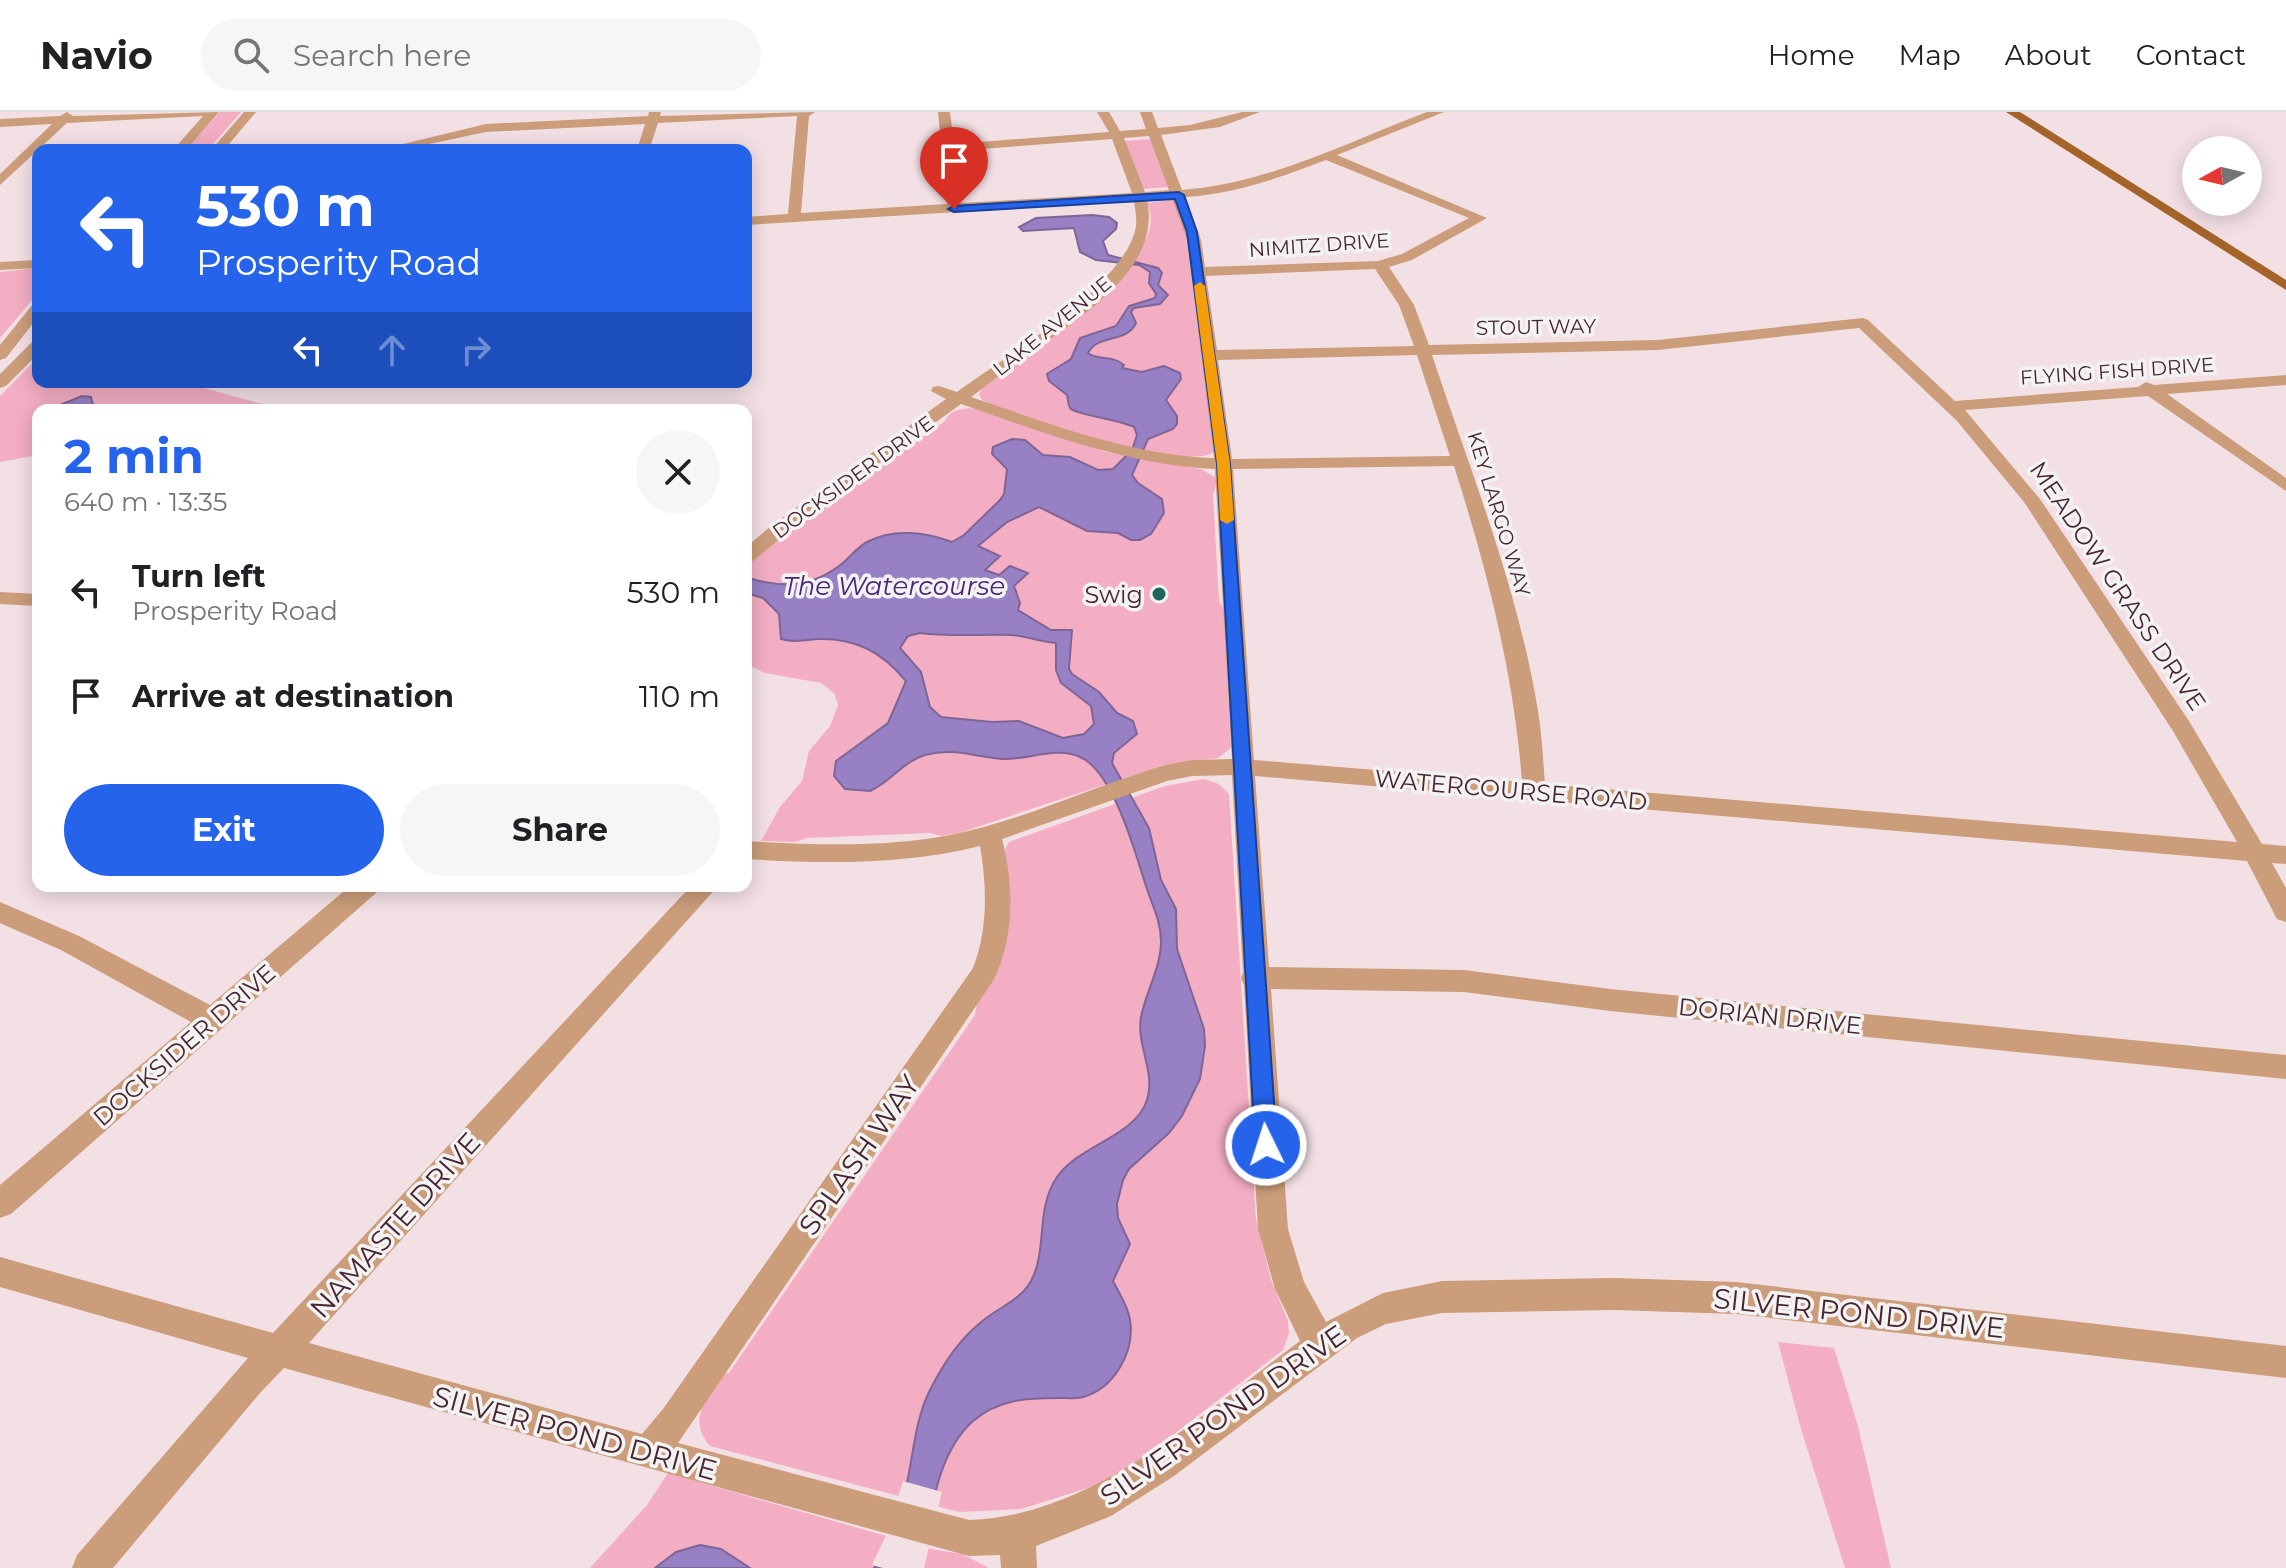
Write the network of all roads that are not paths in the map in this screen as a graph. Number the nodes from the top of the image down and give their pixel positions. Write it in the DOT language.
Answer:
graph roads {
  1 [pos="213,112"];
  2 [pos="250,112"];
  3 [pos="805,112"];
  4 [pos="944,112"];
  5 [pos="1103,112"];
  6 [pos="1146,112"];
  7 [pos="1254,112"];
  8 [pos="1438,112"];
  9 [pos="2012,112"];
  10 [pos="68,116"];
  11 [pos="654,116"];
  12 [pos="0,123"];
  13 [pos="1153,131"];
  14 [pos="1116,133"];
  15 [pos="39,144"];
  16 [pos="184,144"];
  17 [pos="222,144"];
  18 [pos="409,144"];
  19 [pos="645,144"];
  20 [pos="948,148"];
  21 [pos="32,150"];
  22 [pos="1325,155"];
  23 [pos="0,181"];
  24 [pos="1179,195"];
  25 [pos="1139,198"];
  26 [pos="954,209"];
  27 [pos="794,218"];
  28 [pos="752,221"];
  29 [pos="32,264"];
  30 [pos="1379,265"];
  31 [pos="0,266"];
  32 [pos="1198,272"];
  33 [pos="2286,286"];
  34 [pos="32,315"];
  35 [pos="1863,323"];
  36 [pos="1422,349"];
  37 [pos="32,351"];
  38 [pos="0,355"];
  39 [pos="1209,355"];
  40 [pos="2134,378"];
  41 [pos="2286,380"];
  42 [pos="0,383"];
  43 [pos="2150,390"];
  44 [pos="939,391"];
  45 [pos="962,399"];
  46 [pos="1952,406"];
  47 [pos="1461,461"];
  48 [pos="1224,464"];
  49 [pos="2286,486"];
  50 [pos="752,552"];
  51 [pos="0,598"];
  52 [pos="32,600"];
  53 [pos="1244,767"];
  54 [pos="1534,791"];
  55 [pos="989,833"];
  56 [pos="752,850"];
  57 [pos="2254,852"];
  58 [pos="2286,855"];
  59 [pos="360,892"];
  60 [pos="700,892"];
  61 [pos="0,912"];
  62 [pos="2286,912"];
  63 [pos="1254,978"];
  64 [pos="213,1020"];
  65 [pos="2286,1067"];
  66 [pos="0,1204"];
  67 [pos="0,1272"];
  68 [pos="1320,1343"];
  69 [pos="277,1351"];
  70 [pos="2286,1362"];
  71 [pos="649,1452"];
  72 [pos="1018,1551"];
  73 [pos="90,1568"];
  1 -- 10 [label="street"];
  1 -- 16 [label="street"];
  2 -- 17 [label="street"];
  3 -- 11 [label="street"];
  3 -- 27 [label="street"];
  4 -- 20 [label="street"];
  5 -- 14 [label="street, LAKE AVENUE"];
  6 -- 13 [label="street"];
  7 -- 13 [label="street"];
  8 -- 22 [label="street"];
  9 -- 33 [label="main road"];
  10 -- 12 [label="street"];
  10 -- 15 [label="street"];
  11 -- 18 [label="street"];
  11 -- 19 [label="street"];
  13 -- 14 [label="street"];
  13 -- 24 [label="street"];
  14 -- 20 [label="street"];
  14 -- 25 [label="street, LAKE AVENUE"];
  20 -- 26 [label="street"];
  21 -- 23 [label="street"];
  22 -- 24 [label="street"];
  22 -- 30 [label="street, NIMITZ DRIVE"];
  24 -- 25 [label="street"];
  24 -- 32 [label="street"];
  25 -- 26 [label="street"];
  25 -- 45 [label="street, LAKE AVENUE"];
  26 -- 27 [label="street"];
  27 -- 28 [label="street"];
  29 -- 31 [label="street"];
  30 -- 32 [label="street, NIMITZ DRIVE"];
  30 -- 36 [label="street, KEY LARGO WAY"];
  32 -- 39 [label="street"];
  34 -- 38 [label="street"];
  35 -- 36 [label="street, STOUT WAY"];
  35 -- 46 [label="street, MEADOW GRASS DRIVE"];
  36 -- 39 [label="street, STOUT WAY"];
  36 -- 47 [label="street, KEY LARGO WAY"];
  37 -- 42 [label="street"];
  39 -- 48 [label="street"];
  40 -- 43 [label="street"];
  41 -- 43 [label="street, FLYING FISH DRIVE"];
  43 -- 46 [label="street, FLYING FISH DRIVE"];
  43 -- 49 [label="street"];
  44 -- 45 [label="street"];
  45 -- 48 [label="street"];
  45 -- 50 [label="street, DOCKSIDER DRIVE"];
  46 -- 57 [label="street, MEADOW GRASS DRIVE"];
  47 -- 48 [label="street"];
  47 -- 54 [label="street, KEY LARGO WAY"];
  48 -- 53 [label="street"];
  51 -- 52 [label="street"];
  53 -- 54 [label="street, WATERCOURSE ROAD"];
  53 -- 55 [label="street, WATERCOURSE ROAD"];
  53 -- 63 [label="street"];
  54 -- 57 [label="street, WATERCOURSE ROAD"];
  55 -- 56 [label="street, WATERCOURSE ROAD"];
  55 -- 71 [label="street, SPLASH WAY"];
  57 -- 58 [label="street, WATERCOURSE ROAD"];
  57 -- 62 [label="street, MEADOW GRASS DRIVE"];
  59 -- 64 [label="street, DOCKSIDER DRIVE"];
  60 -- 69 [label="street, NAMASTE DRIVE"];
  61 -- 64 [label="street"];
  63 -- 65 [label="street, DORIAN DRIVE"];
  63 -- 68 [label="street"];
  64 -- 66 [label="street, DOCKSIDER DRIVE"];
  67 -- 69 [label="street, SILVER POND DRIVE"];
  68 -- 70 [label="street, SILVER POND DRIVE"];
  68 -- 72 [label="street, SILVER POND DRIVE"];
  69 -- 71 [label="street, SILVER POND DRIVE"];
  69 -- 73 [label="street, NAMASTE DRIVE"];
  71 -- 72 [label="street, SILVER POND DRIVE"];
}
